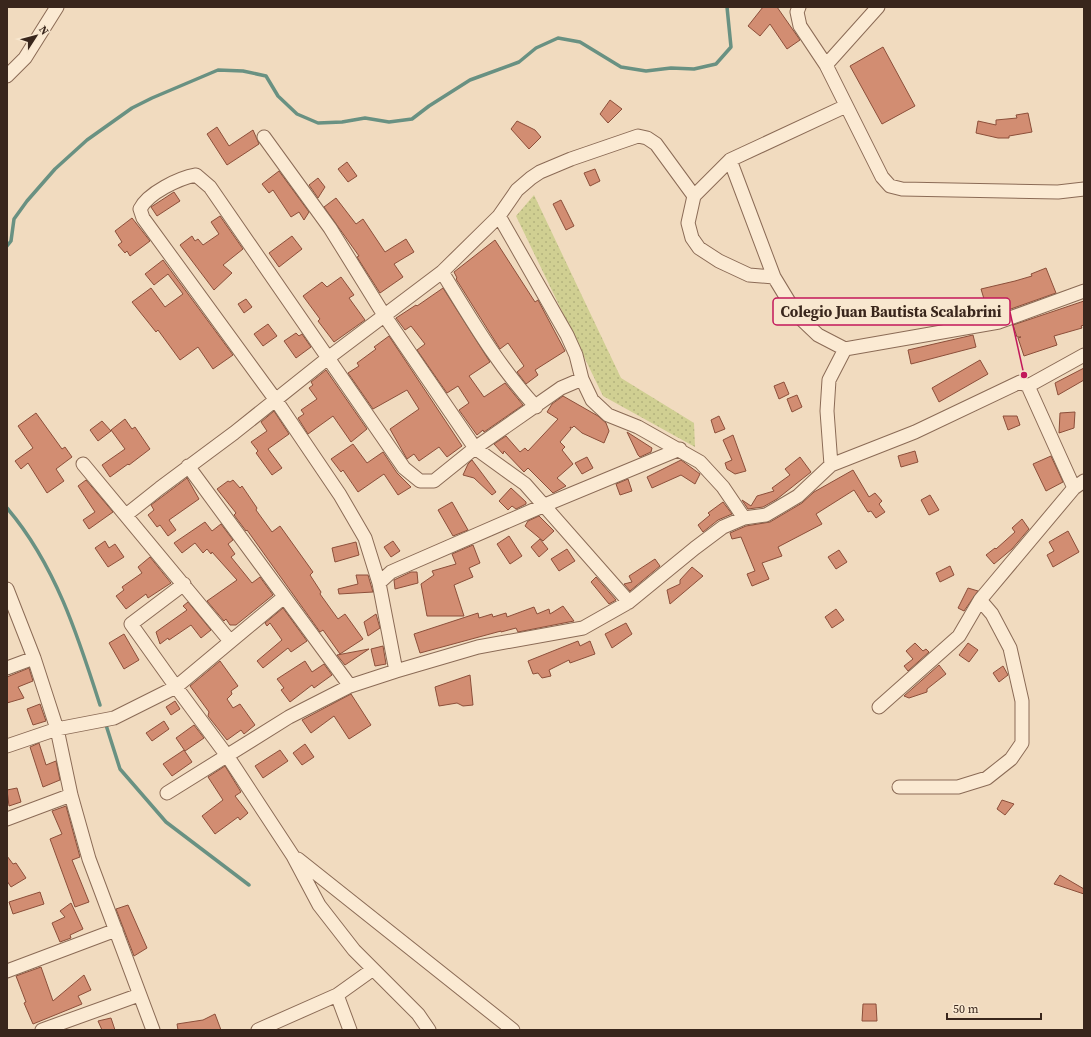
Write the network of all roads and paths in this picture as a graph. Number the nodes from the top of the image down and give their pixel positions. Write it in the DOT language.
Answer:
graph roads {
  1 [pos="57,7"];
  2 [pos="799,7"];
  3 [pos="878,7"];
  4 [pos="826,65"];
  5 [pos="7,76"];
  6 [pos="846,106"];
  7 [pos="264,137"];
  8 [pos="730,160"];
  9 [pos="1084,189"];
  10 [pos="694,196"];
  11 [pos="499,216"];
  12 [pos="442,272"];
  13 [pos="774,277"];
  14 [pos="1084,290"];
  15 [pos="384,315"];
  16 [pos="845,349"];
  17 [pos="1084,355"];
  18 [pos="328,358"];
  19 [pos="582,379"];
  20 [pos="1028,386"];
  21 [pos="275,399"];
  22 [pos="536,407"];
  23 [pos="476,448"];
  24 [pos="680,449"];
  25 [pos="82,464"];
  26 [pos="831,465"];
  27 [pos="188,466"];
  28 [pos="1079,485"];
  29 [pos="545,504"];
  30 [pos="126,515"];
  31 [pos="744,518"];
  32 [pos="379,583"];
  33 [pos="184,584"];
  34 [pos="8,592"];
  35 [pos="284,597"];
  36 [pos="980,600"];
  37 [pos="629,602"];
  38 [pos="230,641"];
  39 [pos="34,658"];
  40 [pos="7,668"];
  41 [pos="396,671"];
  42 [pos="350,686"];
  43 [pos="176,687"];
  44 [pos="878,707"];
  45 [pos="57,729"];
  46 [pos="7,746"];
  47 [pos="228,757"];
  48 [pos="899,787"];
  49 [pos="167,793"];
  50 [pos="71,795"];
  51 [pos="7,819"];
  52 [pos="293,856"];
  53 [pos="116,930"];
  54 [pos="372,970"];
  55 [pos="7,971"];
  56 [pos="139,995"];
  57 [pos="337,995"];
  58 [pos="42,1030"];
  59 [pos="153,1030"];
  60 [pos="258,1030"];
  61 [pos="350,1030"];
  62 [pos="429,1030"];
  63 [pos="512,1030"];
  1 -- 5 [label="street"];
  2 -- 4 [label="street"];
  3 -- 4 [label="street"];
  4 -- 6 [label="street"];
  6 -- 8 [label="street"];
  6 -- 9 [label="street"];
  7 -- 15 [label="street"];
  8 -- 10 [label="street"];
  8 -- 13 [label="street"];
  10 -- 11 [label="street"];
  10 -- 13 [label="street"];
  11 -- 12 [label="street"];
  11 -- 19 [label="street"];
  12 -- 15 [label="street"];
  12 -- 22 [label="street"];
  13 -- 16 [label="street"];
  14 -- 16 [label="street"];
  15 -- 18 [label="street"];
  15 -- 23 [label="street"];
  16 -- 26 [label="street"];
  17 -- 20 [label="street"];
  18 -- 21 [label="street"];
  18 -- 21 [label="street"];
  18 -- 23 [label="street"];
  19 -- 22 [label="street"];
  19 -- 24 [label="street"];
  20 -- 26 [label="street"];
  20 -- 28 [label="street"];
  21 -- 27 [label="street"];
  21 -- 32 [label="street"];
  22 -- 23 [label="street"];
  23 -- 29 [label="street"];
  24 -- 29 [label="street"];
  24 -- 31 [label="street"];
  25 -- 30 [label="street"];
  26 -- 31 [label="street"];
  27 -- 30 [label="street"];
  27 -- 35 [label="street"];
  28 -- 36 [label="street"];
  29 -- 32 [label="street"];
  29 -- 37 [label="street"];
  30 -- 33 [label="street"];
  31 -- 37 [label="street"];
  32 -- 41 [label="street"];
  33 -- 38 [label="street"];
  33 -- 43 [label="street"];
  34 -- 39 [label="street"];
  35 -- 38 [label="street"];
  35 -- 42 [label="street"];
  36 -- 44 [label="street"];
  36 -- 48 [label="street"];
  37 -- 41 [label="street"];
  38 -- 43 [label="street"];
  39 -- 40 [label="street"];
  39 -- 45 [label="street"];
  41 -- 42 [label="street"];
  42 -- 47 [label="street"];
  43 -- 45 [label="street"];
  43 -- 47 [label="street"];
  45 -- 46 [label="street"];
  45 -- 50 [label="street"];
  47 -- 49 [label="street"];
  47 -- 52 [label="street"];
  50 -- 51 [label="street"];
  50 -- 53 [label="street"];
  52 -- 54 [label="street"];
  52 -- 63 [label="street"];
  53 -- 55 [label="street"];
  53 -- 56 [label="street"];
  54 -- 57 [label="street"];
  54 -- 62 [label="street"];
  56 -- 58 [label="street"];
  56 -- 59 [label="street"];
  57 -- 60 [label="street"];
  57 -- 61 [label="street"];
}
